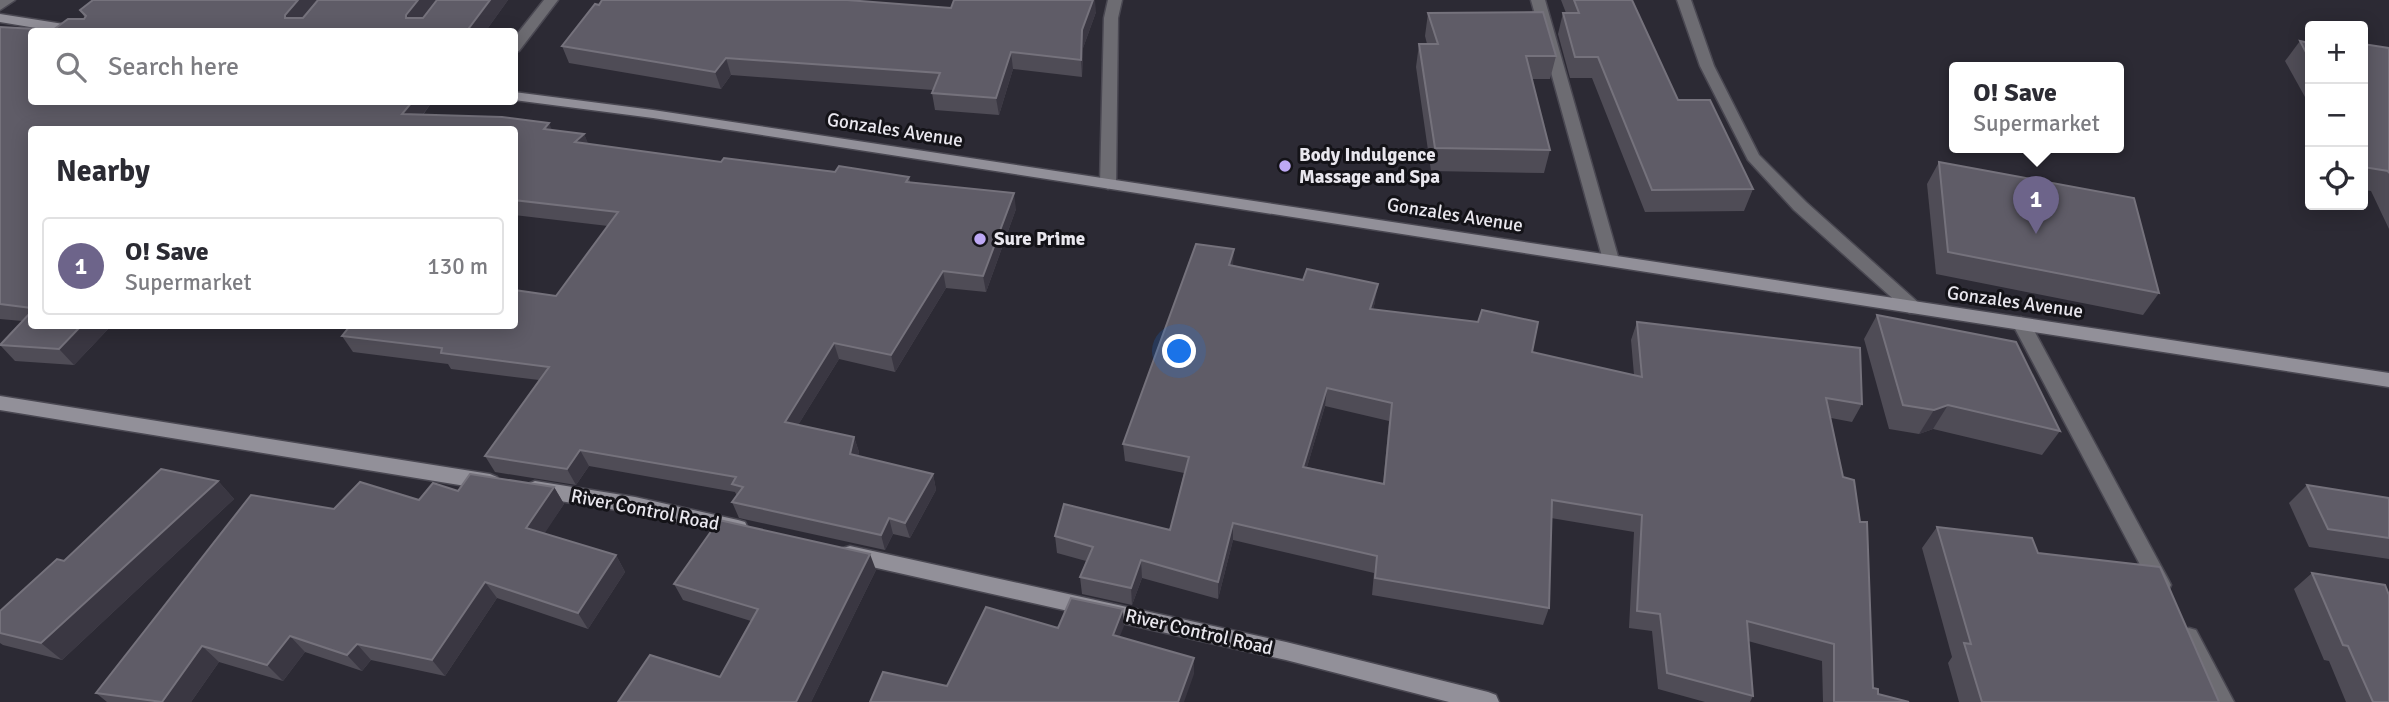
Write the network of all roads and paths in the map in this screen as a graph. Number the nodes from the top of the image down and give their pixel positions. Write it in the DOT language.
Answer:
graph roads {
  1 [pos="8,0"];
  2 [pos="551,0"];
  3 [pos="1115,0"];
  4 [pos="1538,0"];
  5 [pos="1684,0"];
  6 [pos="0,6"];
  7 [pos="0,18"];
  8 [pos="64,28"];
  9 [pos="518,43"];
  10 [pos="518,97"];
  11 [pos="1108,184"];
  12 [pos="1611,260"];
  13 [pos="1915,309"];
  14 [pos="2021,323"];
  15 [pos="2389,380"];
  16 [pos="0,403"];
  17 [pos="757,533"];
  18 [pos="825,548"];
  19 [pos="1488,702"];
  20 [pos="2223,702"];
  1 -- 6 [label="street"];
  2 -- 9 [label="street"];
  3 -- 11 [label="street"];
  4 -- 12 [label="street"];
  5 -- 13 [label="street"];
  7 -- 8 [label="main road"];
  10 -- 11 [label="main road, Gonzales Avenue"];
  11 -- 12 [label="main road, Gonzales Avenue"];
  12 -- 13 [label="main road, Gonzales Avenue"];
  13 -- 14 [label="main road, Gonzales Avenue"];
  14 -- 15 [label="main road, Gonzales Avenue"];
  14 -- 20 [label="street"];
  16 -- 17 [label="main road, River Control Road"];
  18 -- 19 [label="main road, River Control Road"];
}
